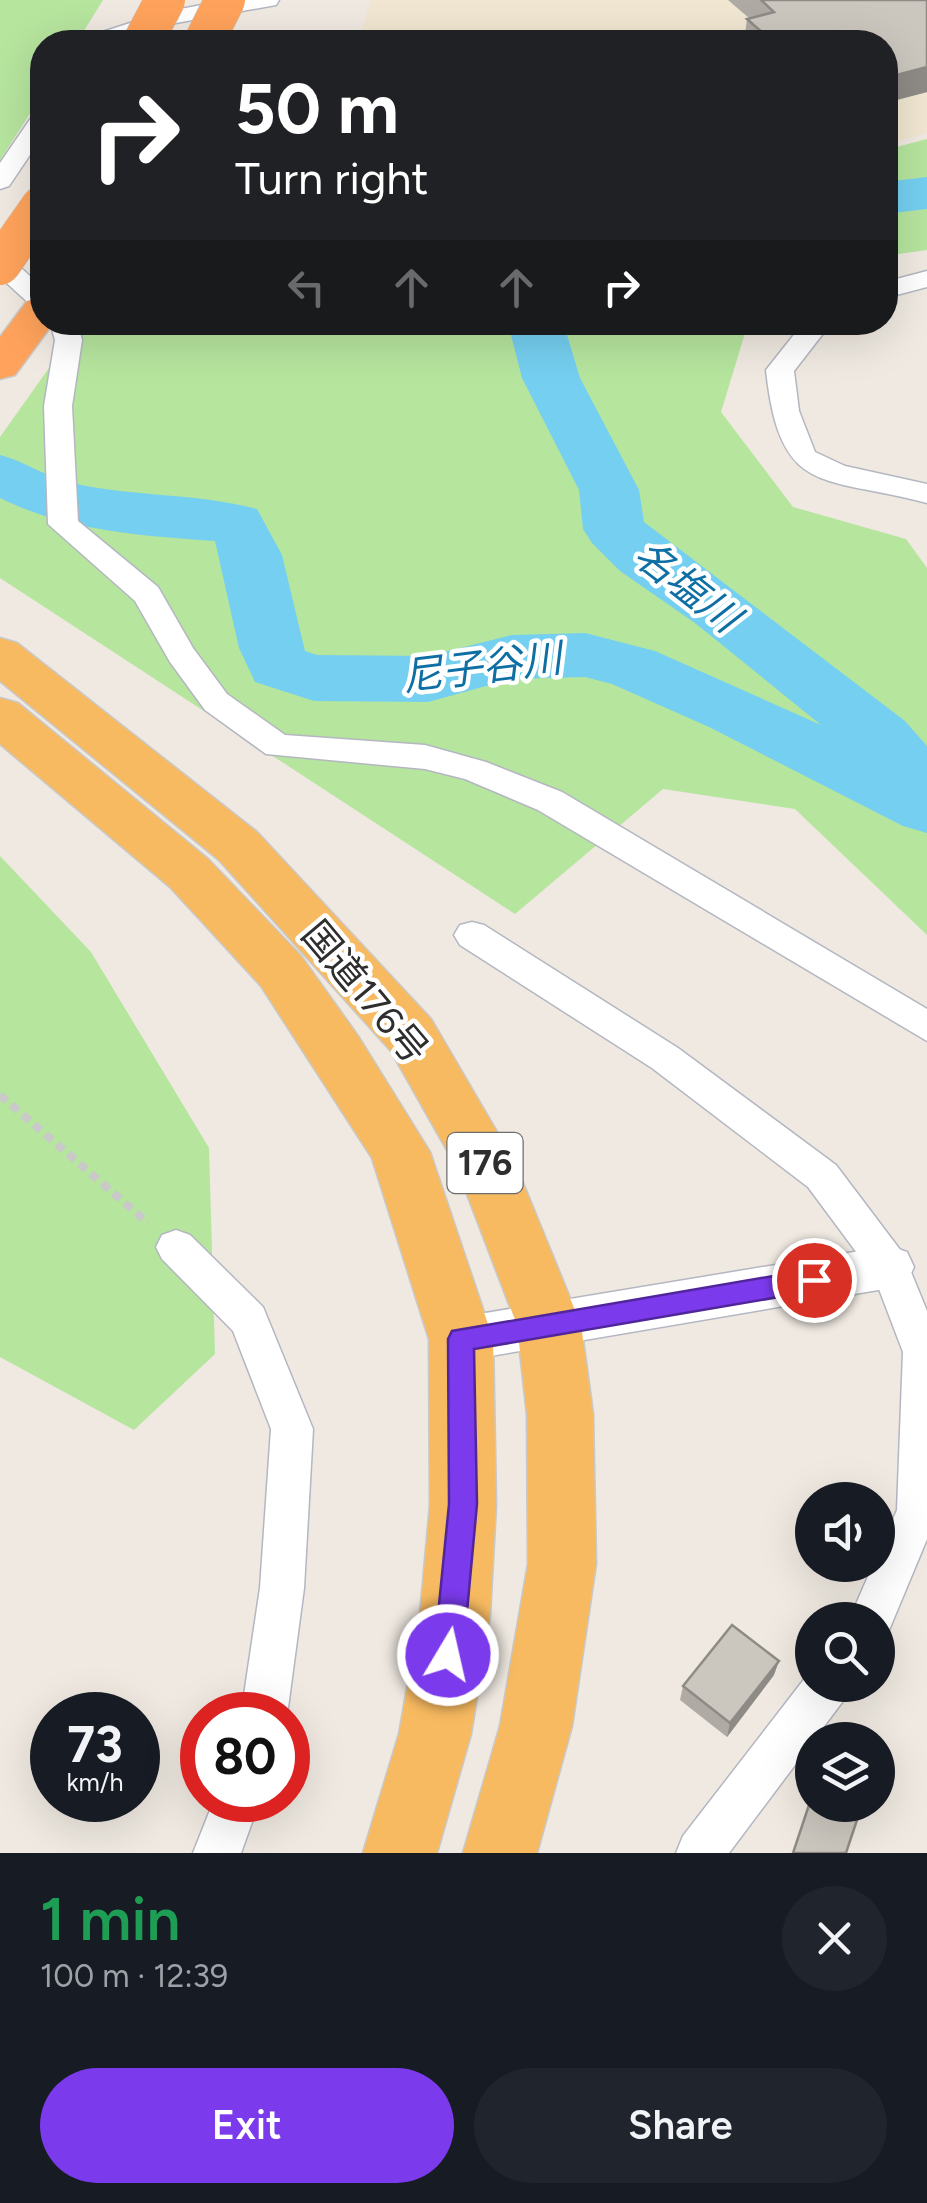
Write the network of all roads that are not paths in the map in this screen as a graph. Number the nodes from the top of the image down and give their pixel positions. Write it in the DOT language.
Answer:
graph roads {
  1 [pos="165,0"];
  2 [pos="225,0"];
  3 [pos="268,0"];
  4 [pos="124,30"];
  5 [pos="149,30"];
  6 [pos="210,30"];
  7 [pos="30,137"];
  8 [pos="0,181"];
  9 [pos="30,222"];
  10 [pos="0,264"];
  11 [pos="927,279"];
  12 [pos="898,287"];
  13 [pos="30,290"];
  14 [pos="30,326"];
  15 [pos="69,335"];
  16 [pos="808,335"];
  17 [pos="0,366"];
  18 [pos="927,494"];
  19 [pos="0,655"];
  20 [pos="0,716"];
  21 [pos="472,934"];
  22 [pos="927,1027"];
  23 [pos="176,1246"];
  24 [pos="890,1267"];
  25 [pos="549,1325"];
  26 [pos="461,1339"];
  27 [pos="878,1602"];
  28 [pos="267,1692"];
  29 [pos="814,1702"];
  30 [pos="229,1822"];
  31 [pos="218,1853"];
  32 [pos="400,1853"];
  33 [pos="500,1853"];
  34 [pos="700,1853"];
  1 -- 5 [label="highway, bridge"];
  2 -- 6 [label="highway, bridge"];
  3 -- 4 [label="street"];
  7 -- 8 [label="street"];
  9 -- 10 [label="highway, bridge"];
  10 -- 13 [label="street"];
  11 -- 12 [label="street"];
  14 -- 17 [label="highway"];
  15 -- 22 [label="street"];
  16 -- 18 [label="street"];
  19 -- 25 [label="highway, 国道176号 / 176"];
  20 -- 26 [label="highway, 国道176号 / 176"];
  21 -- 24 [label="street"];
  23 -- 28 [label="street"];
  24 -- 25 [label="street"];
  24 -- 27 [label="street"];
  25 -- 26 [label="street"];
  25 -- 33 [label="highway, 国道176号 / 176"];
  26 -- 32 [label="highway, 国道176号 / 176"];
  29 -- 34 [label="street"];
  30 -- 31 [label="street"];
}
